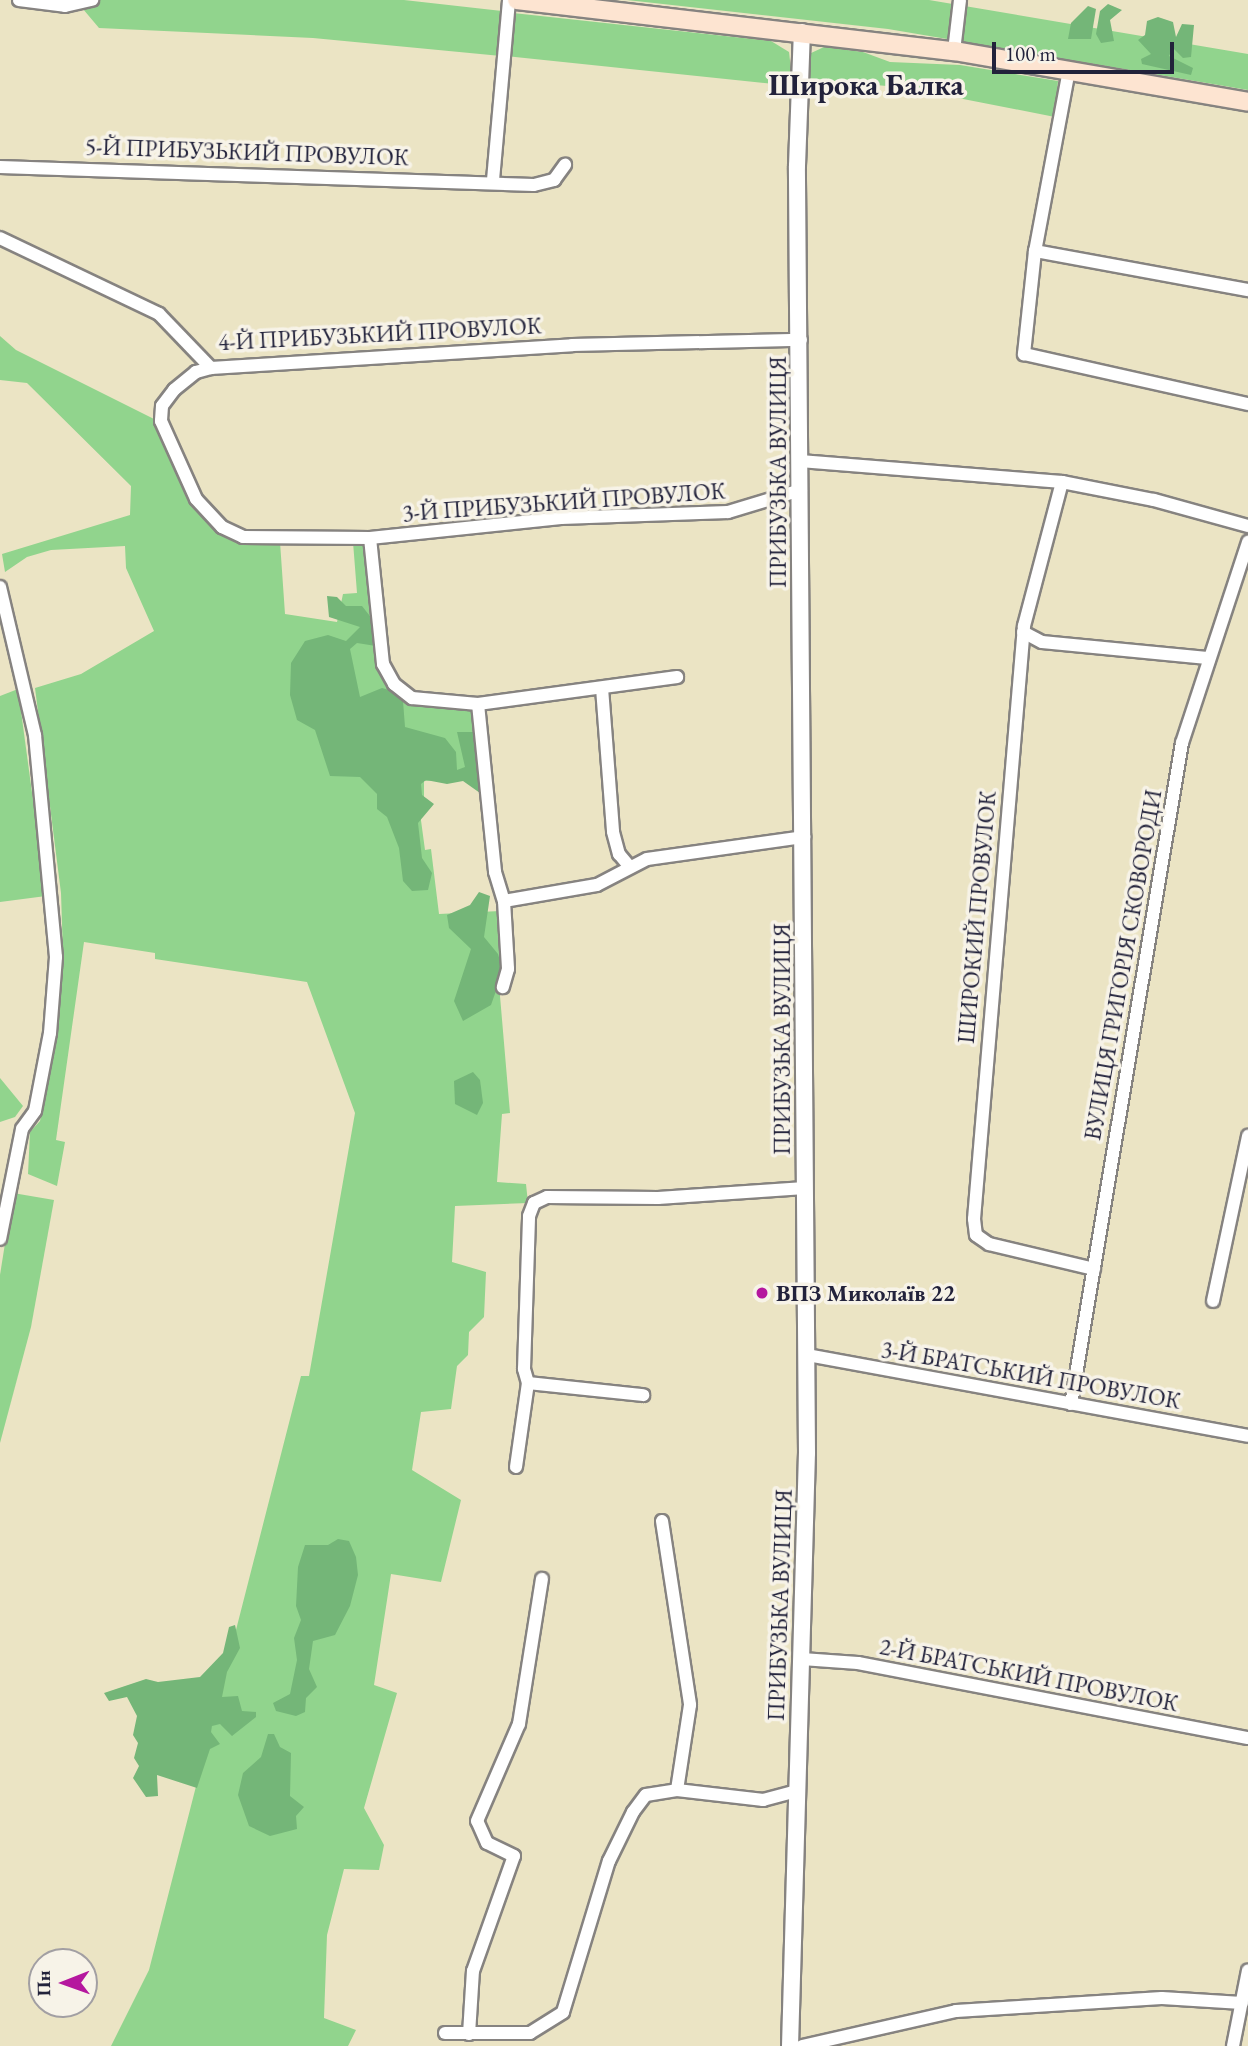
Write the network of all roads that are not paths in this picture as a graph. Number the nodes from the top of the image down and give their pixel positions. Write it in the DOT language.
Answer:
graph roads {
  1 [pos="19,0"];
  2 [pos="92,0"];
  3 [pos="509,0"];
  4 [pos="517,0"];
  5 [pos="960,0"];
  6 [pos="802,32"];
  7 [pos="954,51"];
  8 [pos="1069,70"];
  9 [pos="1248,102"];
  10 [pos="565,165"];
  11 [pos="0,167"];
  12 [pos="493,180"];
  13 [pos="0,238"];
  14 [pos="1035,251"];
  15 [pos="1248,290"];
  16 [pos="801,340"];
  17 [pos="211,368"];
  18 [pos="1248,404"];
  19 [pos="800,461"];
  20 [pos="1062,482"];
  21 [pos="801,490"];
  22 [pos="1248,526"];
  23 [pos="370,538"];
  24 [pos="1248,542"];
  25 [pos="0,587"];
  26 [pos="1023,632"];
  27 [pos="1207,658"];
  28 [pos="677,677"];
  29 [pos="602,688"];
  30 [pos="478,704"];
  31 [pos="804,837"];
  32 [pos="629,866"];
  33 [pos="504,901"];
  34 [pos="503,987"];
  35 [pos="1248,1136"];
  36 [pos="805,1188"];
  37 [pos="0,1239"];
  38 [pos="1094,1269"];
  39 [pos="1213,1301"];
  40 [pos="807,1355"];
  41 [pos="528,1383"];
  42 [pos="643,1395"];
  43 [pos="1071,1404"];
  44 [pos="1248,1436"];
  45 [pos="516,1467"];
  46 [pos="662,1521"];
  47 [pos="542,1578"];
  48 [pos="802,1658"];
  49 [pos="1248,1738"];
  50 [pos="677,1790"];
  51 [pos="797,1791"];
  52 [pos="1248,1970"];
  53 [pos="1242,2003"];
  54 [pos="445,2033"];
  55 [pos="470,2034"];
  56 [pos="790,2046"];
  57 [pos="802,2046"];
  58 [pos="1233,2046"];
  1 -- 2 [label="street"];
  3 -- 12 [label="street"];
  4 -- 6 [label="main road"];
  5 -- 7 [label="street"];
  6 -- 7 [label="main road"];
  6 -- 16 [label="street, ПРИБУЗЬКА ВУЛИЦЯ"];
  7 -- 8 [label="main road"];
  8 -- 9 [label="main road"];
  8 -- 14 [label="street"];
  10 -- 12 [label="street, 5-Й ПРИБУЗЬКИЙ ПРОВУЛОК"];
  11 -- 12 [label="street, 5-Й ПРИБУЗЬКИЙ ПРОВУЛОК"];
  13 -- 17 [label="street, 4-Й ПРИБУЗЬКИЙ ПРОВУЛОК"];
  14 -- 15 [label="street"];
  14 -- 18 [label="street"];
  16 -- 17 [label="street, 4-Й ПРИБУЗЬКИЙ ПРОВУЛОК"];
  16 -- 19 [label="street, ПРИБУЗЬКА ВУЛИЦЯ"];
  17 -- 23 [label="street, 3-Й ПРИБУЗЬКИЙ ПРОВУЛОК"];
  19 -- 20 [label="street"];
  19 -- 21 [label="street, ПРИБУЗЬКА ВУЛИЦЯ"];
  20 -- 22 [label="street"];
  20 -- 26 [label="street, ШИРОКИЙ ПРОВУЛОК"];
  21 -- 23 [label="street, 3-Й ПРИБУЗЬКИЙ ПРОВУЛОК"];
  21 -- 31 [label="street, ПРИБУЗЬКА ВУЛИЦЯ"];
  23 -- 30 [label="street"];
  24 -- 27 [label="street, ВУЛИЦЯ ГРИГОРІЯ СКОВОРОДИ"];
  25 -- 37 [label="street"];
  26 -- 27 [label="street"];
  26 -- 38 [label="street, ШИРОКИЙ ПРОВУЛОК"];
  27 -- 38 [label="street, ВУЛИЦЯ ГРИГОРІЯ СКОВОРОДИ"];
  28 -- 29 [label="street"];
  29 -- 30 [label="street"];
  29 -- 32 [label="street"];
  30 -- 33 [label="street"];
  31 -- 32 [label="street"];
  31 -- 36 [label="street, ПРИБУЗЬКА ВУЛИЦЯ"];
  32 -- 33 [label="street"];
  33 -- 34 [label="street"];
  35 -- 39 [label="street"];
  36 -- 40 [label="street, ПРИБУЗЬКА ВУЛИЦЯ"];
  36 -- 41 [label="street"];
  38 -- 43 [label="street, ВУЛИЦЯ ГРИГОРІЯ СКОВОРОДИ"];
  40 -- 43 [label="street, 3-Й БРАТСЬКИЙ ПРОВУЛОК"];
  40 -- 48 [label="street, ПРИБУЗЬКА ВУЛИЦЯ"];
  41 -- 42 [label="street"];
  41 -- 45 [label="street"];
  43 -- 44 [label="street, 3-Й БРАТСЬКИЙ ПРОВУЛОК"];
  46 -- 50 [label="street"];
  47 -- 55 [label="street"];
  48 -- 49 [label="street, 2-Й БРАТСЬКИЙ ПРОВУЛОК"];
  48 -- 51 [label="street, ПРИБУЗЬКА ВУЛИЦЯ"];
  50 -- 51 [label="street"];
  50 -- 55 [label="street"];
  51 -- 56 [label="street, ПРИБУЗЬКА ВУЛИЦЯ"];
  52 -- 53 [label="street"];
  53 -- 57 [label="street"];
  53 -- 58 [label="street"];
  54 -- 55 [label="street"];
}
